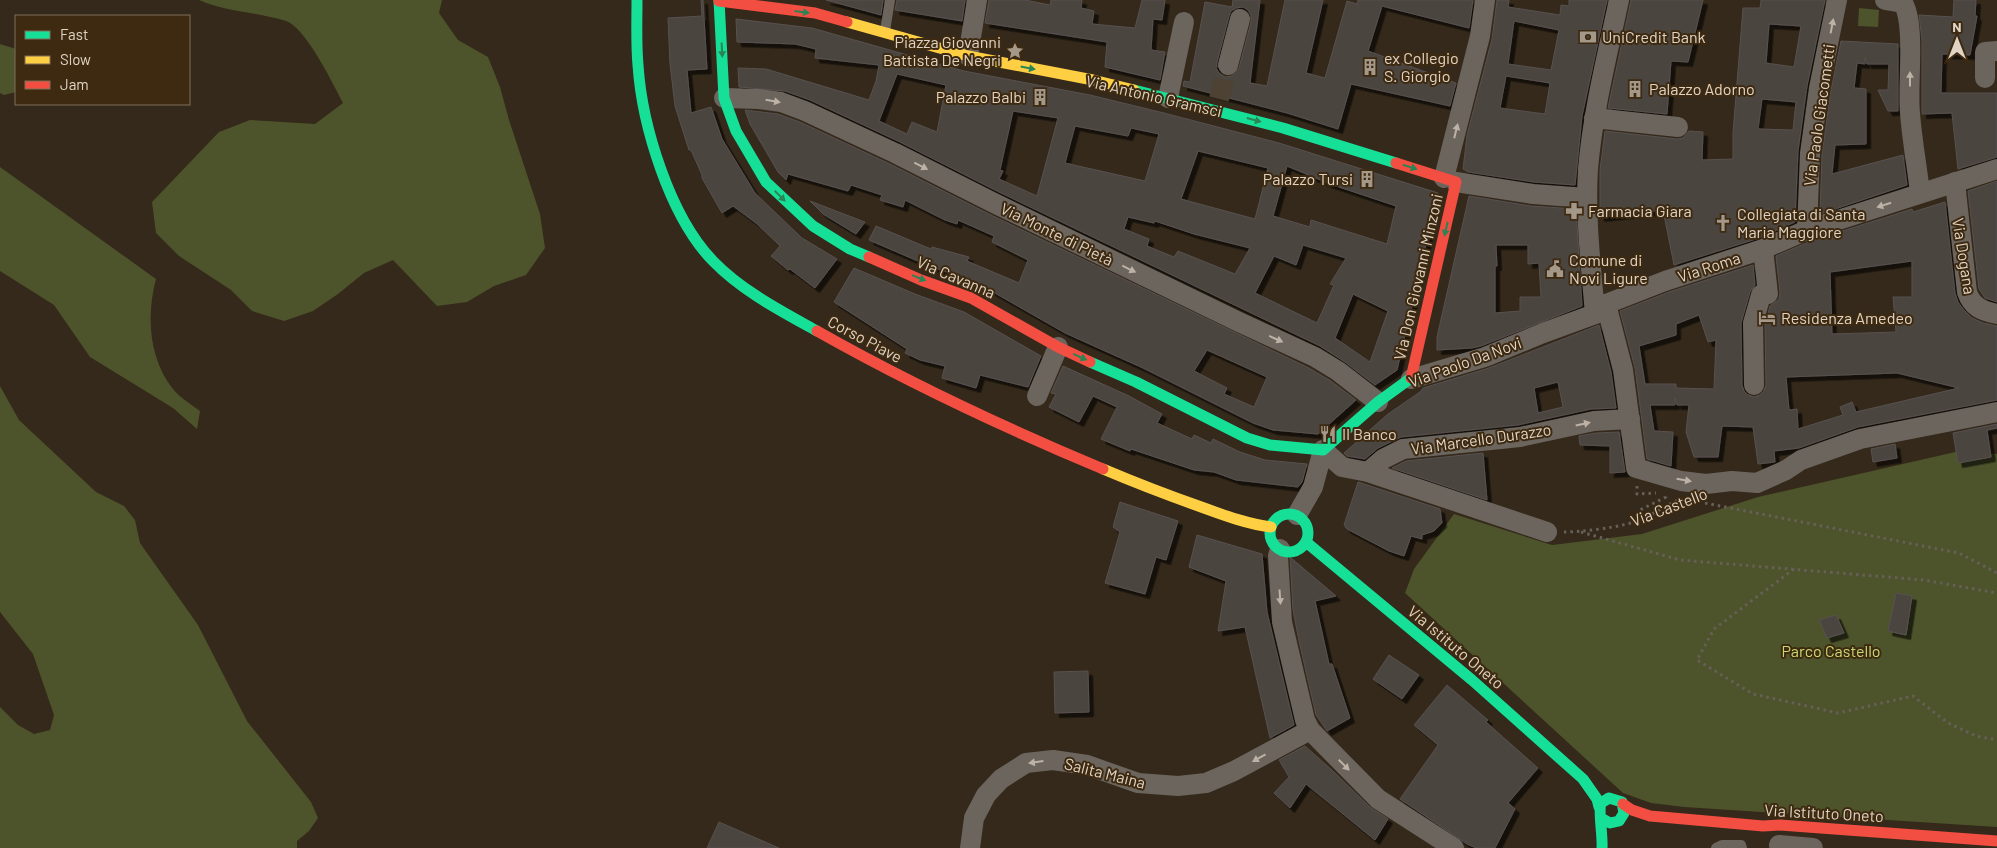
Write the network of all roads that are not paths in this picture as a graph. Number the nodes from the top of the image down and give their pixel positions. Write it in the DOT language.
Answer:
graph roads {
  1 [pos="637,0"];
  2 [pos="890,0"];
  3 [pos="976,0"];
  4 [pos="1485,0"];
  5 [pos="1619,0"];
  6 [pos="1837,0"];
  7 [pos="1885,0"];
  8 [pos="719,1"];
  9 [pos="1240,20"];
  10 [pos="1184,22"];
  11 [pos="885,32"];
  12 [pos="1997,51"];
  13 [pos="968,56"];
  14 [pos="1228,65"];
  15 [pos="1985,78"];
  16 [pos="724,98"];
  17 [pos="1168,98"];
  18 [pos="1594,118"];
  19 [pos="1678,127"];
  20 [pos="1997,169"];
  21 [pos="1450,180"];
  22 [pos="1955,182"];
  23 [pos="1920,193"];
  24 [pos="1587,198"];
  25 [pos="1807,230"];
  26 [pos="1763,249"];
  27 [pos="1601,309"];
  28 [pos="1997,314"];
  29 [pos="1058,347"];
  30 [pos="1411,379"];
  31 [pos="1754,385"];
  32 [pos="1037,396"];
  33 [pos="1378,402"];
  34 [pos="1997,412"];
  35 [pos="1630,419"];
  36 [pos="1323,450"];
  37 [pos="1368,472"];
  38 [pos="1297,515"];
  39 [pos="1271,527"];
  40 [pos="1547,532"];
  41 [pos="1306,542"];
  42 [pos="1280,549"];
  43 [pos="1310,730"];
  44 [pos="1583,779"];
  45 [pos="1613,798"];
  46 [pos="1623,804"];
  47 [pos="1600,813"];
  48 [pos="1650,816"];
  49 [pos="1618,821"];
  50 [pos="1780,825"];
  51 [pos="1997,841"];
  52 [pos="1779,846"];
  53 [pos="1602,847"];
  54 [pos="970,848"];
  55 [pos="1454,848"];
  56 [pos="1716,848"];
  57 [pos="1742,848"];
  58 [pos="1813,848"];
  1 -- 39 [label="main road, Corso Piave"];
  2 -- 11 [label="lane"];
  3 -- 13 [label="street"];
  21 -- 4 [label="street, one-way"];
  5 -- 18 [label="street"];
  25 -- 6 [label="street, Via Paolo Giacometti, one-way"];
  23 -- 7 [label="street, one-way"];
  8 -- 11 [label="main road, Via Antonio Gramsci, one-way"];
  8 -- 16 [label="main road, Via Cavanna, one-way"];
  9 -- 14 [label="street"];
  10 -- 17 [label="street"];
  11 -- 13 [label="main road, Via Antonio Gramsci"];
  12 -- 15 [label="street"];
  13 -- 17 [label="main road, Via Antonio Gramsci, one-way"];
  16 -- 29 [label="main road, Via Cavanna, one-way"];
  16 -- 33 [label="street, Via Monte di Pietà, one-way"];
  17 -- 21 [label="main road, Via Antonio Gramsci, one-way"];
  18 -- 19 [label="street"];
  18 -- 24 [label="street"];
  20 -- 22 [label="street, Via Roma"];
  21 -- 24 [label="street, Via Antonio Gramsci"];
  21 -- 30 [label="main road, Via Don Giovanni Minzoni, one-way"];
  22 -- 23 [label="street, Via Roma"];
  22 -- 28 [label="street, Via Dogana"];
  23 -- 25 [label="street, Via Roma, one-way"];
  24 -- 27 [label="street"];
  25 -- 26 [label="street, Via Roma"];
  26 -- 27 [label="street, Via Roma"];
  26 -- 31 [label="street"];
  27 -- 30 [label="street, Via Paolo Da Novi"];
  27 -- 35 [label="street"];
  29 -- 32 [label="street"];
  29 -- 36 [label="main road, Via Cavanna, one-way"];
  30 -- 33 [label="main road, Via Paolo Da Novi"];
  33 -- 36 [label="main road, Via Paolo Da Novi"];
  35 -- 34 [label="street, one-way"];
  37 -- 35 [label="street, Via Marcello Durazzo, one-way"];
  36 -- 37 [label="street"];
  36 -- 38 [label="street"];
  37 -- 40 [label="street"];
  38 -- 39 [label="main road"];
  38 -- 41 [label="main road"];
  39 -- 42 [label="main road"];
  41 -- 42 [label="main road"];
  41 -- 44 [label="main road, Via Istituto Oneto"];
  42 -- 43 [label="street, one-way"];
  43 -- 54 [label="street, Salita Maina, one-way"];
  43 -- 55 [label="street, one-way"];
  44 -- 45 [label="main road, Via Istituto Oneto"];
  44 -- 47 [label="main road, Via Istituto Oneto"];
  45 -- 46 [label="main road"];
  45 -- 47 [label="main road"];
  46 -- 48 [label="main road, Via Istituto Oneto"];
  46 -- 49 [label="main road"];
  47 -- 49 [label="main road"];
  47 -- 53 [label="main road"];
  48 -- 49 [label="main road, Via Istituto Oneto"];
  48 -- 50 [label="main road, Via Istituto Oneto"];
  49 -- 53 [label="main road"];
  50 -- 51 [label="main road, Via Istituto Oneto"];
  50 -- 52 [label="street"];
  52 -- 58 [label="street"];
  56 -- 57 [label="lane"];
}
